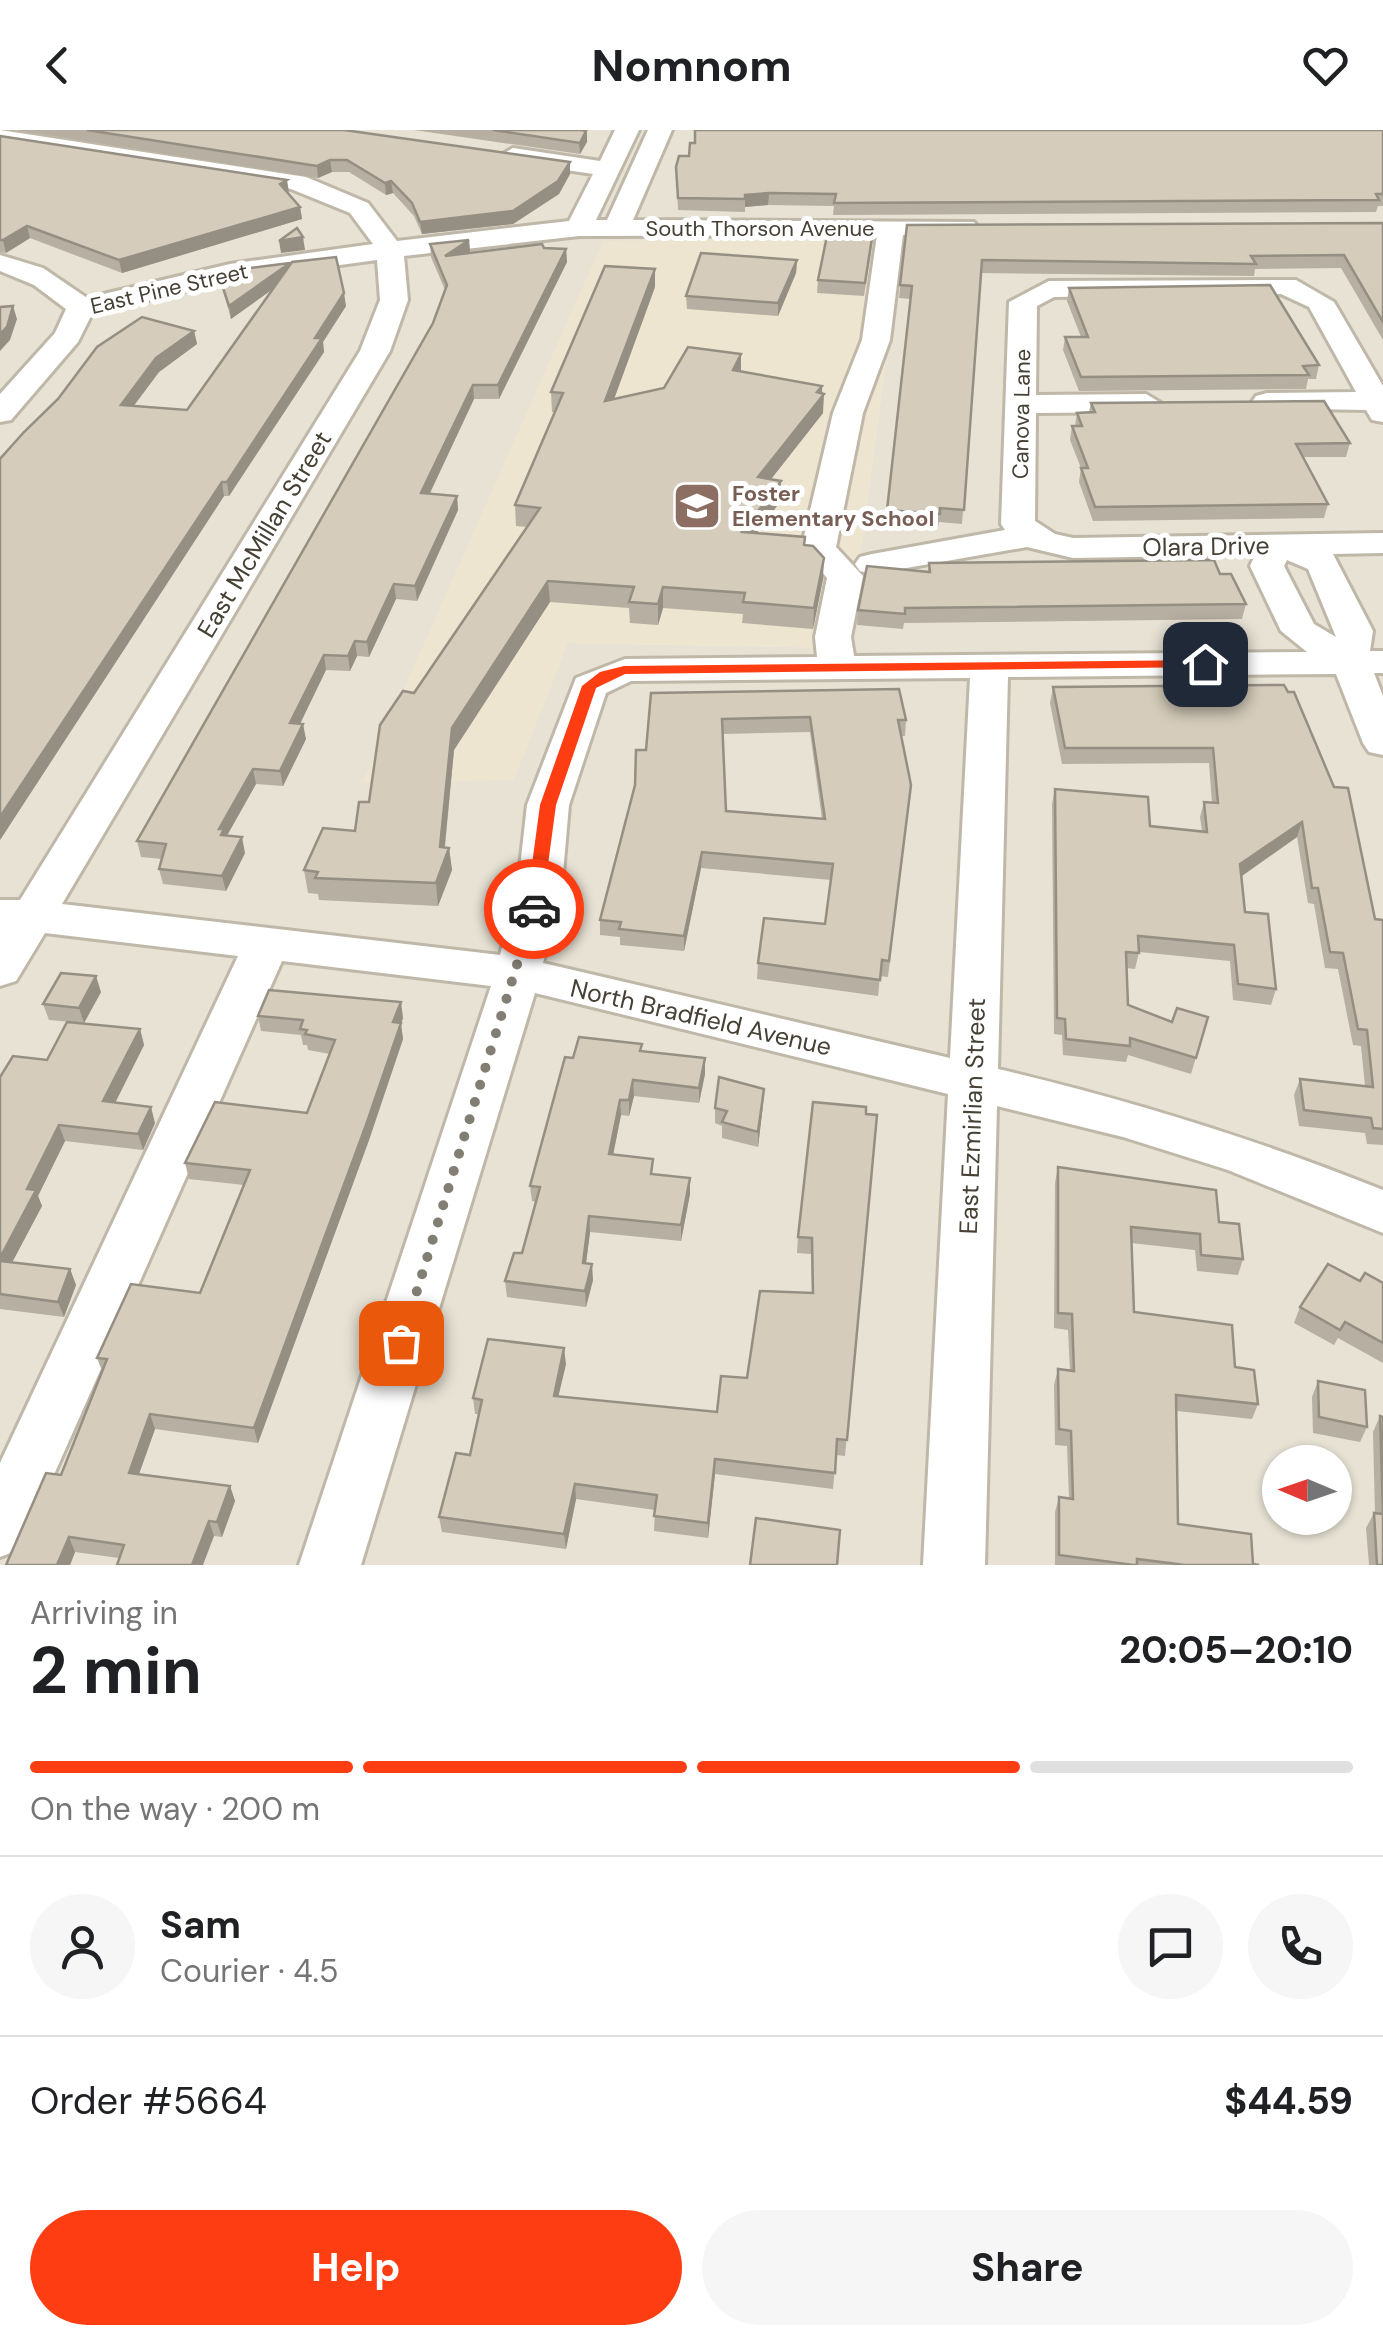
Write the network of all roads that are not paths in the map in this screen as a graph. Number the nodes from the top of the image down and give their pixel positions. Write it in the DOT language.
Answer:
graph roads {
  1 [pos="627,130"];
  2 [pos="660,130"];
  3 [pos="0,137"];
  4 [pos="493,152"];
  5 [pos="608,169"];
  6 [pos="621,218"];
  7 [pos="989,226"];
  8 [pos="891,227"];
  9 [pos="580,228"];
  10 [pos="390,250"];
  11 [pos="0,263"];
  12 [pos="81,308"];
  13 [pos="1238,402"];
  14 [pos="1179,403"];
  15 [pos="1021,404"];
  16 [pos="1380,407"];
  17 [pos="0,412"];
  18 [pos="1031,536"];
  19 [pos="1383,542"];
  20 [pos="1278,544"];
  21 [pos="872,564"];
  22 [pos="1366,662"];
  23 [pos="989,667"];
  24 [pos="837,668"];
  25 [pos="1383,743"];
  26 [pos="16,914"];
  27 [pos="267,944"];
  28 [pos="0,970"];
  29 [pos="518,974"];
  30 [pos="974,1082"];
  31 [pos="1383,1212"];
  32 [pos="0,1529"];
  33 [pos="330,1565"];
  34 [pos="954,1565"];
  1 -- 5 [label="street"];
  2 -- 6 [label="street"];
  3 -- 10 [label="street"];
  4 -- 5 [label="street"];
  5 -- 9 [label="street"];
  6 -- 8 [label="street, South Thorson Avenue"];
  6 -- 9 [label="street"];
  7 -- 8 [label="street, South Thorson Avenue"];
  8 -- 24 [label="street"];
  9 -- 10 [label="street"];
  10 -- 12 [label="street, East Pine Street"];
  10 -- 26 [label="street, East McMillan Street"];
  11 -- 12 [label="street"];
  12 -- 17 [label="street, East Pine Street"];
  13 -- 16 [label="street"];
  14 -- 15 [label="street"];
  15 -- 16 [label="street, Canova Lane"];
  15 -- 18 [label="street, Canova Lane"];
  18 -- 20 [label="street, Olara Drive"];
  18 -- 21 [label="street"];
  19 -- 20 [label="street, Olara Drive"];
  20 -- 22 [label="street"];
  20 -- 22 [label="street"];
  22 -- 23 [label="street"];
  22 -- 25 [label="street"];
  23 -- 24 [label="street"];
  23 -- 30 [label="street, East Ezmirlian Street"];
  24 -- 29 [label="street"];
  26 -- 27 [label="street, North Bradfield Avenue"];
  26 -- 28 [label="street, East McMillan Street"];
  27 -- 29 [label="street, North Bradfield Avenue"];
  27 -- 32 [label="street"];
  29 -- 30 [label="street, North Bradfield Avenue"];
  29 -- 33 [label="street"];
  30 -- 31 [label="street, North Bradfield Avenue"];
  30 -- 34 [label="street, East Ezmirlian Street"];
}
